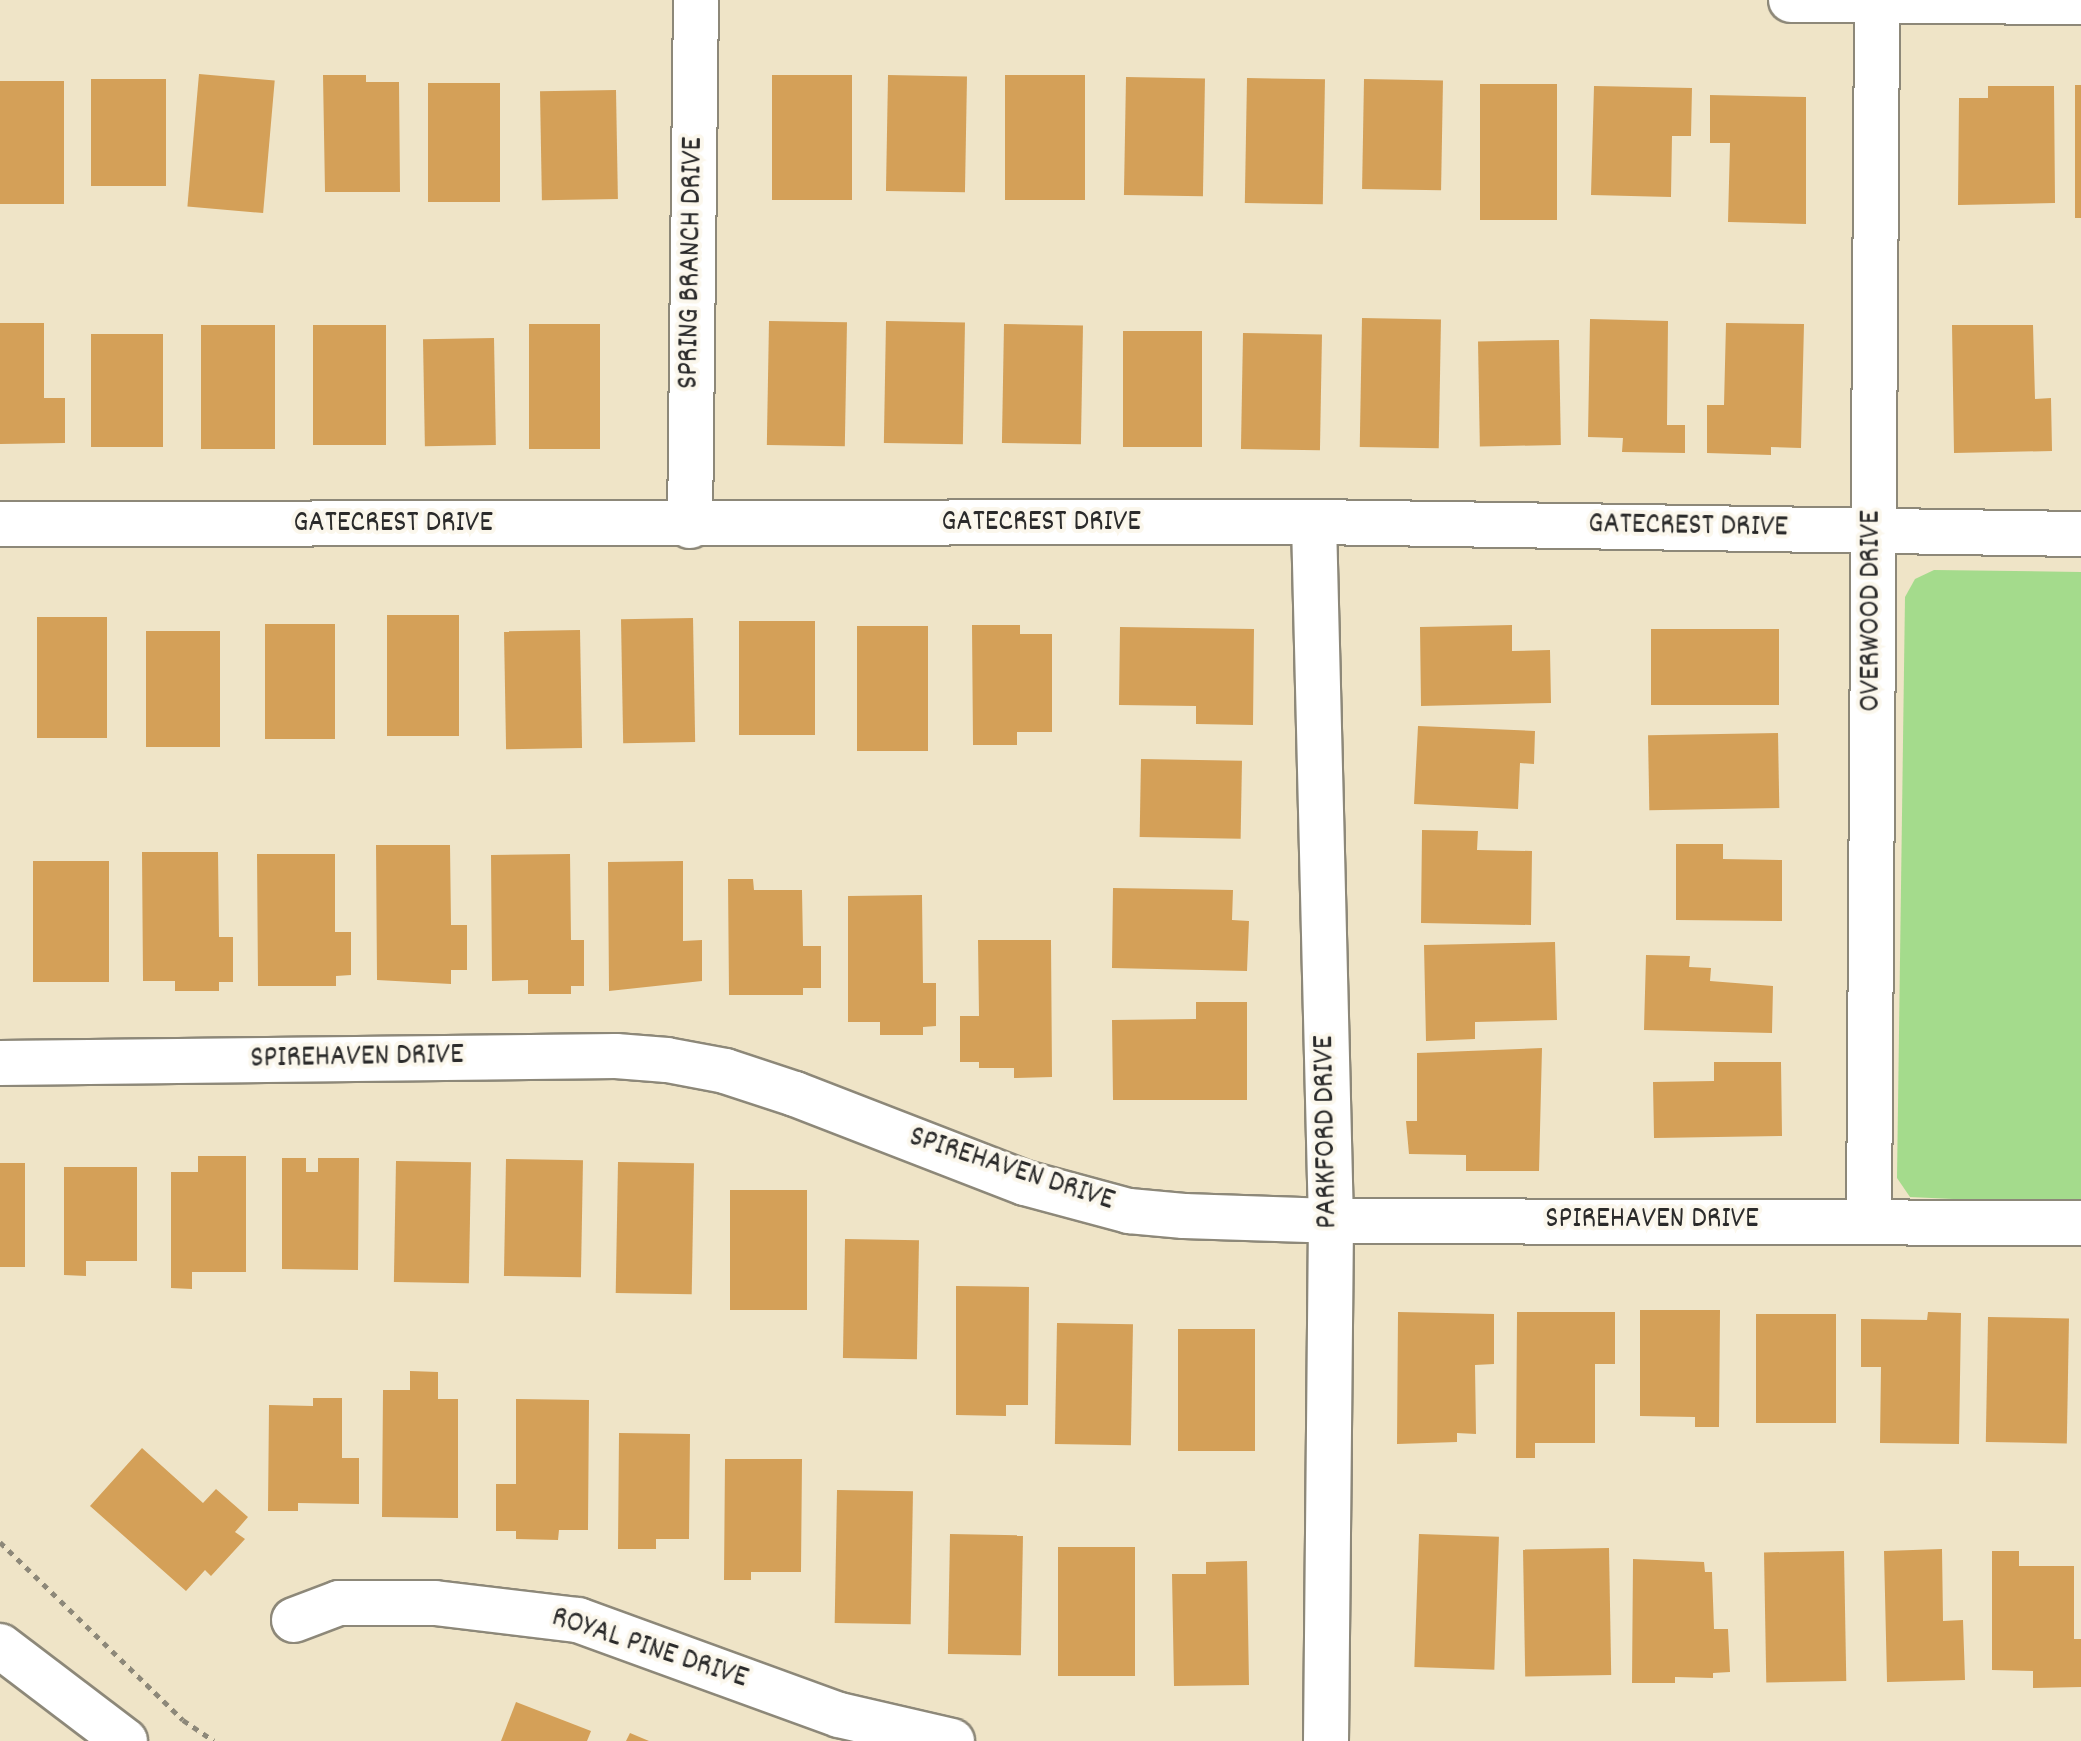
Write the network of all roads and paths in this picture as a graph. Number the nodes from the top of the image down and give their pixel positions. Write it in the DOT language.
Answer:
graph roads {
  1 [pos="696,0"];
  2 [pos="1791,0"];
  3 [pos="1877,1"];
  4 [pos="2081,2"];
  5 [pos="1314,522"];
  6 [pos="0,524"];
  7 [pos="690,526"];
  8 [pos="1873,531"];
  9 [pos="2081,534"];
  10 [pos="0,1063"];
  11 [pos="1331,1221"];
  12 [pos="1869,1221"];
  13 [pos="2081,1223"];
  14 [pos="0,1542"];
  15 [pos="294,1620"];
  16 [pos="0,1646"];
  17 [pos="125,1741"];
  18 [pos="214,1741"];
  19 [pos="952,1741"];
  20 [pos="1326,1741"];
  1 -- 7 [label="street, SPRING BRANCH DRIVE"];
  2 -- 3 [label="street"];
  3 -- 4 [label="street"];
  3 -- 8 [label="street, OVERWOOD DRIVE"];
  5 -- 7 [label="street, GATECREST DRIVE"];
  5 -- 8 [label="street, GATECREST DRIVE"];
  5 -- 11 [label="street, PARKFORD DRIVE"];
  6 -- 7 [label="street, GATECREST DRIVE"];
  8 -- 9 [label="street, GATECREST DRIVE"];
  8 -- 12 [label="street, OVERWOOD DRIVE"];
  10 -- 11 [label="street, SPIREHAVEN DRIVE"];
  11 -- 12 [label="street, SPIREHAVEN DRIVE"];
  11 -- 20 [label="street, PARKFORD DRIVE"];
  12 -- 13 [label="street, SPIREHAVEN DRIVE"];
  14 -- 18 [label="path"];
  15 -- 19 [label="street, ROYAL PINE DRIVE"];
  16 -- 17 [label="street"];
}
